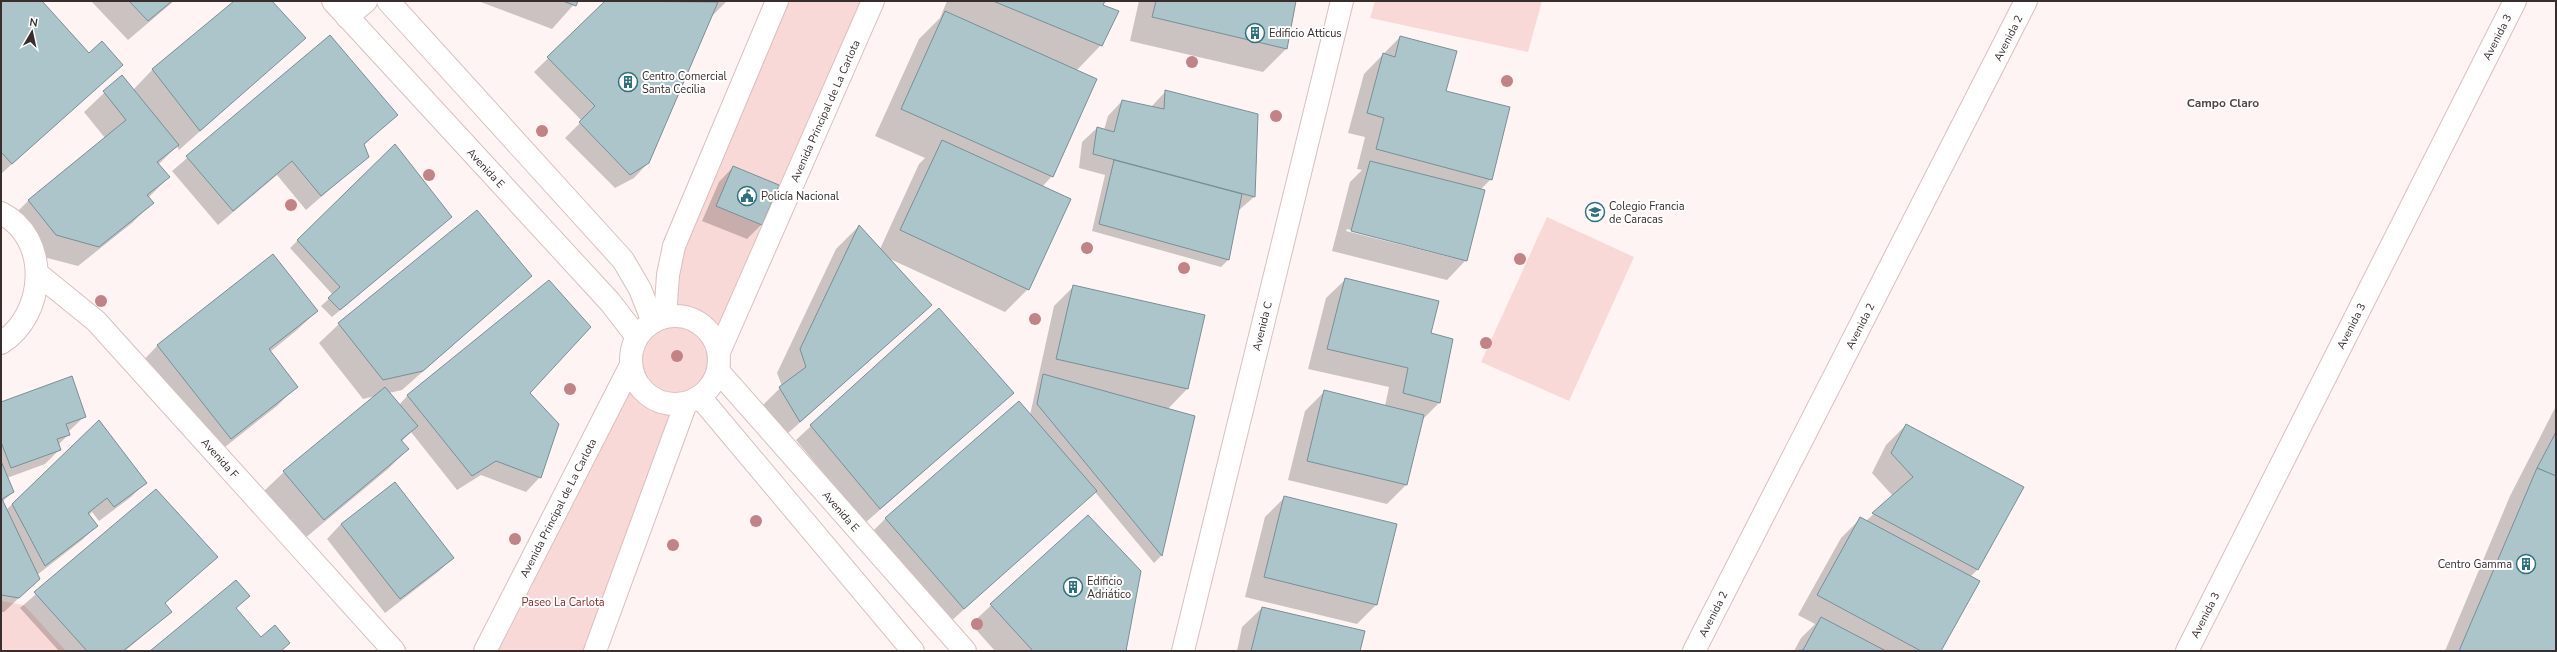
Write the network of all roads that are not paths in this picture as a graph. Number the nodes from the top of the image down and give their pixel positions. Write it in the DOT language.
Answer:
graph roads {
  1 [pos="333,1"];
  2 [pos="366,1"];
  3 [pos="388,1"];
  4 [pos="777,1"];
  5 [pos="873,1"];
  6 [pos="1342,1"];
  7 [pos="2026,1"];
  8 [pos="2515,1"];
  9 [pos="347,17"];
  10 [pos="1,213"];
  11 [pos="38,274"];
  12 [pos="659,319"];
  13 [pos="637,336"];
  14 [pos="1,343"];
  15 [pos="719,362"];
  16 [pos="631,365"];
  17 [pos="693,400"];
  18 [pos="394,651"];
  19 [pos="485,651"];
  20 [pos="595,651"];
  21 [pos="913,651"];
  22 [pos="965,651"];
  23 [pos="1183,651"];
  24 [pos="1694,651"];
  25 [pos="2187,651"];
  1 -- 9 [label="street, Avenida E"];
  2 -- 9 [label="street"];
  3 -- 12 [label="street"];
  4 -- 12 [label="street"];
  5 -- 15 [label="street, Avenida Principal de La Carlota"];
  6 -- 23 [label="street, Avenida C"];
  7 -- 24 [label="street, Avenida 2"];
  8 -- 25 [label="street, Avenida 3"];
  9 -- 13 [label="street, Avenida E"];
  10 -- 11 [label="street"];
  11 -- 14 [label="street"];
  11 -- 18 [label="street, Avenida F"];
  12 -- 13 [label="street"];
  12 -- 15 [label="street"];
  13 -- 16 [label="street"];
  15 -- 17 [label="street"];
  15 -- 22 [label="street, Avenida E"];
  16 -- 17 [label="street"];
  16 -- 19 [label="street, Avenida Principal de La Carlota"];
  17 -- 20 [label="street"];
  17 -- 21 [label="street"];
}
